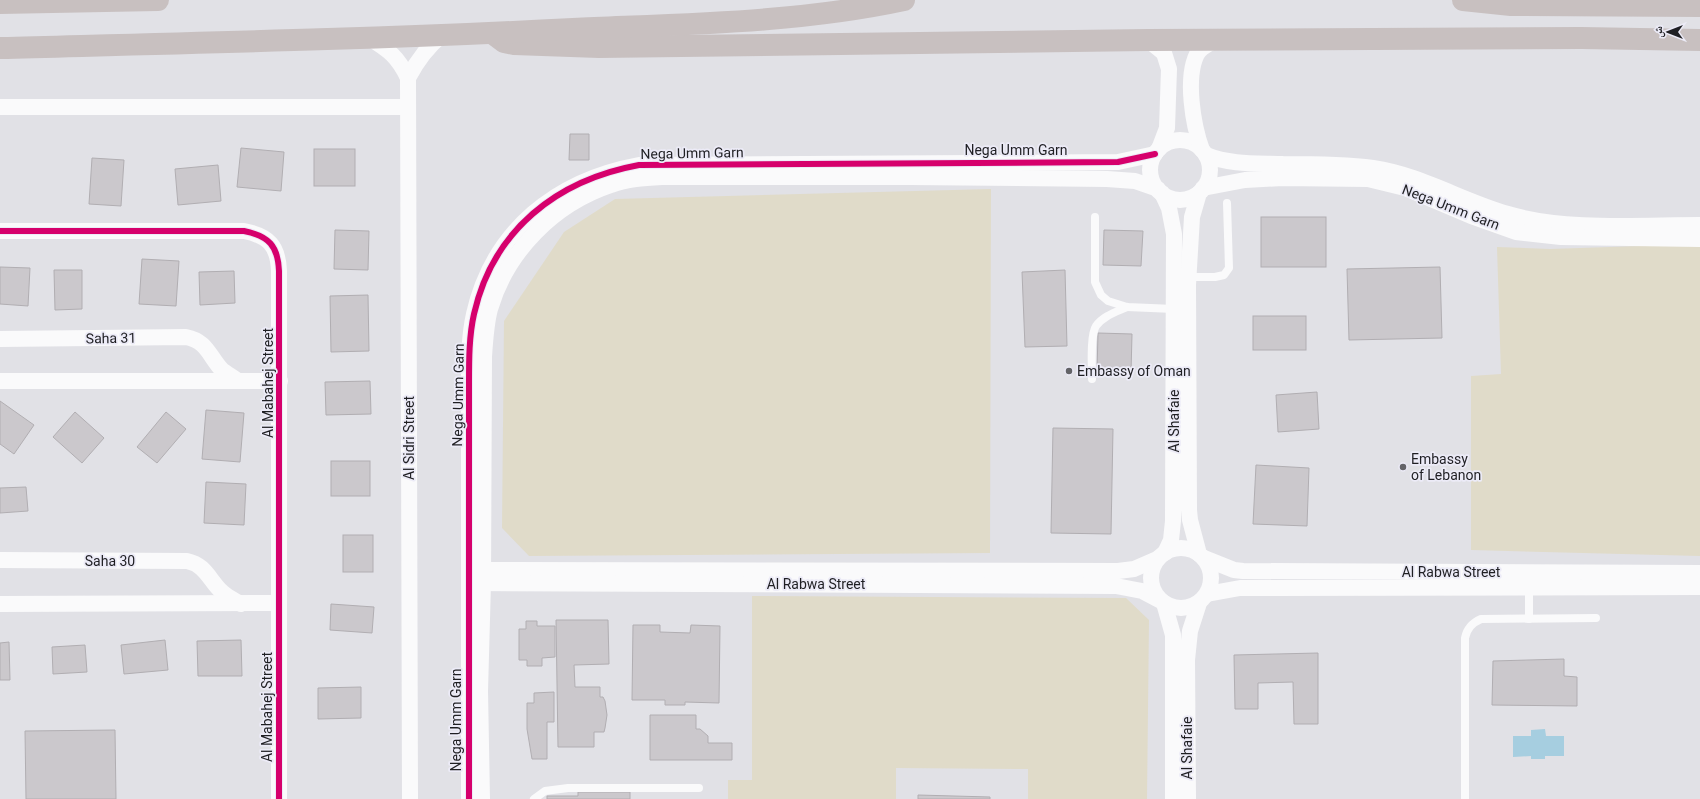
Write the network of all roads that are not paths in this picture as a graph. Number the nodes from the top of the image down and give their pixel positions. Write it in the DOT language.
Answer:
graph roads {
  1 [pos="158,0"];
  2 [pos="904,0"];
  3 [pos="1463,0"];
  4 [pos="0,3"];
  5 [pos="1700,6"];
  6 [pos="492,33"];
  7 [pos="442,35"];
  8 [pos="369,38"];
  9 [pos="1148,40"];
  10 [pos="1700,40"];
  11 [pos="1214,41"];
  12 [pos="0,48"];
  13 [pos="408,78"];
  14 [pos="0,107"];
  15 [pos="408,107"];
  16 [pos="1157,152"];
  17 [pos="1204,152"];
  18 [pos="1160,191"];
  19 [pos="1201,191"];
  20 [pos="1227,203"];
  21 [pos="1095,217"];
  22 [pos="1700,225"];
  23 [pos="0,231"];
  24 [pos="1700,238"];
  25 [pos="1188,277"];
  26 [pos="1127,308"];
  27 [pos="1174,309"];
  28 [pos="0,339"];
  29 [pos="214,358"];
  30 [pos="1092,379"];
  31 [pos="0,381"];
  32 [pos="197,381"];
  33 [pos="238,381"];
  34 [pos="280,381"];
  35 [pos="1161,556"];
  36 [pos="1201,556"];
  37 [pos="0,560"];
  38 [pos="1700,573"];
  39 [pos="476,577"];
  40 [pos="213,580"];
  41 [pos="1530,587"];
  42 [pos="1700,587"];
  43 [pos="1203,599"];
  44 [pos="1162,602"];
  45 [pos="279,603"];
  46 [pos="0,604"];
  47 [pos="192,604"];
  48 [pos="241,604"];
  49 [pos="1596,618"];
  50 [pos="1529,619"];
  51 [pos="699,788"];
  52 [pos="279,799"];
  53 [pos="410,799"];
  54 [pos="469,799"];
  55 [pos="482,799"];
  56 [pos="534,799"];
  57 [pos="1173,799"];
  58 [pos="1188,799"];
  59 [pos="1465,799"];
  1 -- 4 [label="highway"];
  2 -- 6 [label="highway"];
  3 -- 5 [label="highway"];
  6 -- 7 [label="highway"];
  6 -- 9 [label="highway"];
  7 -- 8 [label="highway"];
  7 -- 13 [label="street"];
  8 -- 12 [label="highway"];
  8 -- 13 [label="street, Al Sidri Street"];
  9 -- 11 [label="highway"];
  9 -- 16 [label="street"];
  10 -- 11 [label="highway"];
  11 -- 17 [label="street"];
  13 -- 15 [label="street, Al Sidri Street"];
  14 -- 15 [label="street"];
  15 -- 53 [label="street, Al Sidri Street"];
  16 -- 17 [label="street"];
  16 -- 18 [label="street"];
  16 -- 39 [label="street, Nega Umm Garn"];
  17 -- 19 [label="street"];
  17 -- 22 [label="street, Nega Umm Garn"];
  18 -- 19 [label="street"];
  18 -- 27 [label="street, Al Shafaie"];
  18 -- 39 [label="street, Nega Umm Garn"];
  19 -- 24 [label="street, Nega Umm Garn"];
  19 -- 25 [label="street, Al Shafaie"];
  20 -- 25 [label="lane"];
  21 -- 26 [label="lane"];
  23 -- 34 [label="street, Al Mabahej Street"];
  25 -- 36 [label="street, Al Shafaie"];
  26 -- 27 [label="lane"];
  26 -- 30 [label="lane"];
  27 -- 35 [label="street, Al Shafaie"];
  28 -- 29 [label="street, Saha 31"];
  29 -- 32 [label="street"];
  29 -- 33 [label="street, Saha 31"];
  31 -- 32 [label="street"];
  32 -- 33 [label="street"];
  33 -- 34 [label="street"];
  34 -- 45 [label="street, Al Mabahej Street"];
  35 -- 36 [label="street"];
  35 -- 39 [label="street, Al Rabwa Street"];
  35 -- 44 [label="street"];
  36 -- 38 [label="street, Al Rabwa Street"];
  36 -- 43 [label="street"];
  37 -- 40 [label="street, Saha 30"];
  39 -- 44 [label="street, Al Rabwa Street"];
  39 -- 54 [label="street, Nega Umm Garn"];
  39 -- 55 [label="street, Nega Umm Garn"];
  40 -- 47 [label="street"];
  40 -- 48 [label="street, Saha 30"];
  41 -- 42 [label="street, Al Rabwa Street"];
  41 -- 43 [label="street, Al Rabwa Street"];
  41 -- 50 [label="lane"];
  43 -- 44 [label="street"];
  43 -- 58 [label="street, Al Shafaie"];
  44 -- 57 [label="street, Al Shafaie"];
  45 -- 48 [label="street"];
  45 -- 52 [label="street, Al Mabahej Street"];
  46 -- 47 [label="street"];
  47 -- 48 [label="street"];
  49 -- 50 [label="lane"];
  50 -- 59 [label="lane"];
  51 -- 56 [label="lane"];
}
